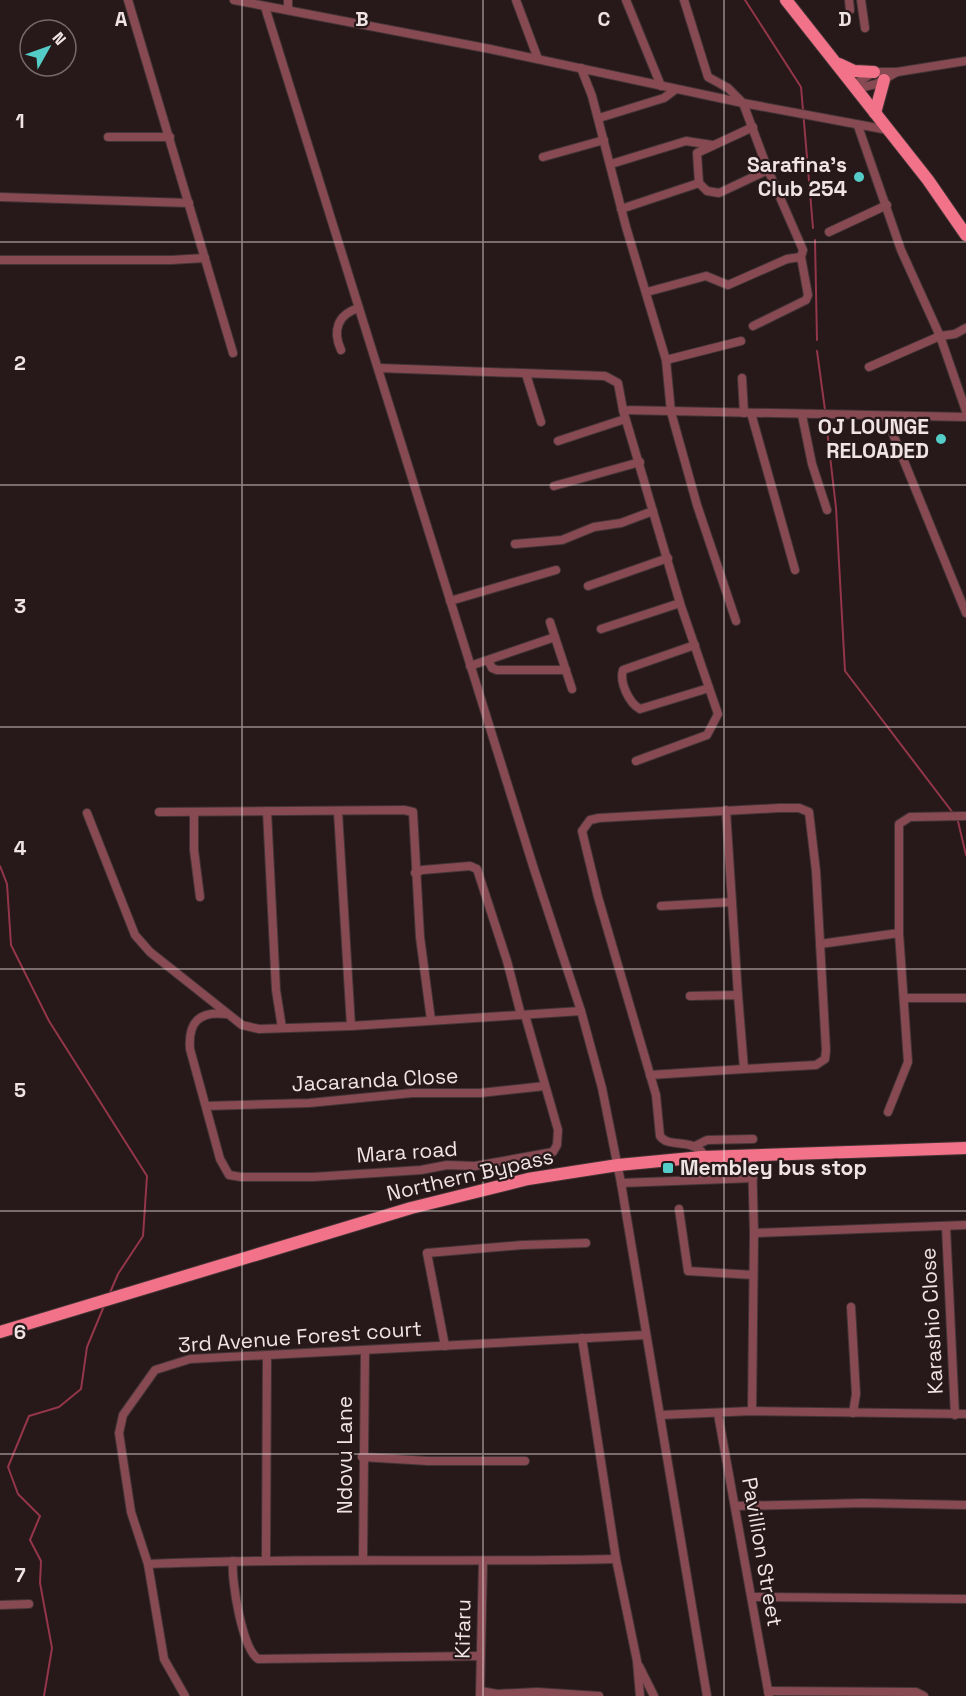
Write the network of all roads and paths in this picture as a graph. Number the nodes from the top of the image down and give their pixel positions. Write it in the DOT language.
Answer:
graph roads {
  1 [pos="128,0"];
  2 [pos="234,0"];
  3 [pos="288,0"];
  4 [pos="516,0"];
  5 [pos="626,0"];
  6 [pos="684,0"];
  7 [pos="786,0"];
  8 [pos="849,0"];
  9 [pos="861,0"];
  10 [pos="265,7"];
  11 [pos="288,9"];
  12 [pos="850,10"];
  13 [pos="805,24"];
  14 [pos="865,28"];
  15 [pos="538,59"];
  16 [pos="966,61"];
  17 [pos="838,64"];
  18 [pos="581,68"];
  19 [pos="874,72"];
  20 [pos="897,72"];
  21 [pos="884,80"];
  22 [pos="661,86"];
  23 [pos="855,87"];
  24 [pos="676,89"];
  25 [pos="743,103"];
  26 [pos="875,113"];
  27 [pos="599,118"];
  28 [pos="858,126"];
  29 [pos="753,127"];
  30 [pos="884,130"];
  31 [pos="108,136"];
  32 [pos="170,137"];
  33 [pos="604,140"];
  34 [pos="712,145"];
  35 [pos="543,157"];
  36 [pos="611,164"];
  37 [pos="768,170"];
  38 [pos="699,183"];
  39 [pos="0,197"];
  40 [pos="189,203"];
  41 [pos="887,204"];
  42 [pos="621,209"];
  43 [pos="829,232"];
  44 [pos="966,235"];
  45 [pos="801,257"];
  46 [pos="205,258"];
  47 [pos="0,260"];
  48 [pos="647,292"];
  49 [pos="359,308"];
  50 [pos="753,326"];
  51 [pos="966,328"];
  52 [pos="940,336"];
  53 [pos="741,341"];
  54 [pos="341,350"];
  55 [pos="232,353"];
  56 [pos="666,360"];
  57 [pos="869,367"];
  58 [pos="378,368"];
  59 [pos="526,374"];
  60 [pos="742,378"];
  61 [pos="623,410"];
  62 [pos="966,411"];
  63 [pos="671,412"];
  64 [pos="747,413"];
  65 [pos="802,415"];
  66 [pos="886,417"];
  67 [pos="966,417"];
  68 [pos="625,419"];
  69 [pos="541,422"];
  70 [pos="558,441"];
  71 [pos="640,462"];
  72 [pos="554,486"];
  73 [pos="826,510"];
  74 [pos="653,511"];
  75 [pos="515,543"];
  76 [pos="668,558"];
  77 [pos="556,570"];
  78 [pos="795,570"];
  79 [pos="588,586"];
  80 [pos="450,601"];
  81 [pos="680,603"];
  82 [pos="966,613"];
  83 [pos="736,621"];
  84 [pos="550,622"];
  85 [pos="602,629"];
  86 [pos="555,637"];
  87 [pos="695,645"];
  88 [pos="488,660"];
  89 [pos="470,666"];
  90 [pos="566,670"];
  91 [pos="709,688"];
  92 [pos="572,689"];
  93 [pos="636,761"];
  94 [pos="726,810"];
  95 [pos="267,811"];
  96 [pos="159,812"];
  97 [pos="338,812"];
  98 [pos="87,813"];
  99 [pos="194,813"];
  100 [pos="966,816"];
  101 [pos="415,873"];
  102 [pos="200,897"];
  103 [pos="732,902"];
  104 [pos="661,906"];
  105 [pos="899,933"];
  106 [pos="820,944"];
  107 [pos="738,995"];
  108 [pos="690,996"];
  109 [pos="904,998"];
  110 [pos="966,998"];
  111 [pos="581,1011"];
  112 [pos="226,1014"];
  113 [pos="523,1015"];
  114 [pos="431,1020"];
  115 [pos="351,1026"];
  116 [pos="282,1028"];
  117 [pos="744,1069"];
  118 [pos="650,1075"];
  119 [pos="545,1086"];
  120 [pos="206,1106"];
  121 [pos="888,1112"];
  122 [pos="753,1139"];
  123 [pos="966,1148"];
  124 [pos="699,1151"];
  125 [pos="752,1156"];
  126 [pos="618,1165"];
  127 [pos="753,1178"];
  128 [pos="621,1183"];
  129 [pos="680,1209"];
  130 [pos="966,1225"];
  131 [pos="946,1227"];
  132 [pos="754,1233"];
  133 [pos="586,1243"];
  134 [pos="753,1275"];
  135 [pos="851,1307"];
  136 [pos="0,1332"];
  137 [pos="646,1335"];
  138 [pos="582,1338"];
  139 [pos="445,1346"];
  140 [pos="365,1351"];
  141 [pos="267,1356"];
  142 [pos="752,1411"];
  143 [pos="853,1413"];
  144 [pos="718,1414"];
  145 [pos="966,1414"];
  146 [pos="660,1415"];
  147 [pos="955,1415"];
  148 [pos="362,1457"];
  149 [pos="525,1461"];
  150 [pos="966,1504"];
  151 [pos="735,1506"];
  152 [pos="363,1559"];
  153 [pos="616,1559"];
  154 [pos="266,1560"];
  155 [pos="233,1561"];
  156 [pos="483,1562"];
  157 [pos="148,1564"];
  158 [pos="752,1598"];
  159 [pos="966,1599"];
  160 [pos="29,1604"];
  161 [pos="0,1605"];
  162 [pos="480,1656"];
  163 [pos="637,1662"];
  164 [pos="480,1693"];
  165 [pos="768,1694"];
  166 [pos="185,1696"];
  167 [pos="598,1696"];
  168 [pos="640,1696"];
  169 [pos="654,1696"];
  170 [pos="707,1696"];
  171 [pos="924,1696"];
  1 -- 32 [label="street"];
  2 -- 10 [label="street"];
  3 -- 11 [label="street"];
  4 -- 15 [label="street"];
  5 -- 22 [label="street"];
  6 -- 25 [label="street"];
  7 -- 13 [label="main road"];
  8 -- 12 [label="street"];
  9 -- 14 [label="street"];
  10 -- 11 [label="street"];
  10 -- 49 [label="street"];
  11 -- 15 [label="street"];
  13 -- 17 [label="main road"];
  13 -- 30 [label="main road"];
  15 -- 18 [label="street"];
  16 -- 20 [label="street"];
  17 -- 19 [label="main road"];
  17 -- 23 [label="main road"];
  18 -- 22 [label="street"];
  18 -- 27 [label="street"];
  19 -- 20 [label="street"];
  19 -- 23 [label="street"];
  20 -- 21 [label="street"];
  21 -- 23 [label="street"];
  21 -- 26 [label="main road"];
  22 -- 24 [label="street"];
  23 -- 26 [label="main road"];
  24 -- 25 [label="street"];
  24 -- 27 [label="street"];
  25 -- 28 [label="street"];
  25 -- 29 [label="street"];
  26 -- 30 [label="main road"];
  27 -- 33 [label="street"];
  28 -- 30 [label="street"];
  28 -- 41 [label="street"];
  29 -- 34 [label="street"];
  29 -- 37 [label="street"];
  30 -- 44 [label="main road"];
  31 -- 32 [label="street"];
  32 -- 40 [label="street"];
  33 -- 35 [label="street"];
  33 -- 36 [label="street"];
  34 -- 36 [label="street"];
  34 -- 38 [label="street"];
  36 -- 42 [label="street"];
  37 -- 38 [label="street"];
  37 -- 45 [label="street"];
  38 -- 42 [label="street"];
  39 -- 40 [label="street"];
  40 -- 46 [label="street"];
  41 -- 43 [label="street"];
  41 -- 52 [label="street"];
  42 -- 48 [label="street"];
  45 -- 48 [label="street"];
  45 -- 50 [label="street"];
  46 -- 47 [label="street"];
  46 -- 55 [label="street"];
  48 -- 56 [label="street"];
  49 -- 54 [label="street"];
  49 -- 58 [label="street"];
  51 -- 52 [label="street"];
  52 -- 57 [label="street"];
  52 -- 62 [label="street"];
  53 -- 56 [label="street"];
  56 -- 63 [label="street"];
  58 -- 59 [label="street"];
  58 -- 80 [label="street"];
  59 -- 61 [label="street"];
  59 -- 69 [label="street"];
  60 -- 64 [label="street"];
  61 -- 63 [label="street"];
  61 -- 68 [label="street"];
  63 -- 64 [label="street"];
  63 -- 83 [label="street"];
  64 -- 65 [label="street"];
  64 -- 78 [label="street"];
  65 -- 66 [label="street"];
  65 -- 73 [label="street"];
  66 -- 67 [label="street"];
  66 -- 82 [label="street"];
  68 -- 70 [label="street"];
  68 -- 71 [label="street"];
  71 -- 72 [label="street"];
  71 -- 74 [label="street"];
  74 -- 75 [label="street"];
  74 -- 76 [label="street"];
  76 -- 79 [label="street"];
  76 -- 81 [label="street"];
  77 -- 80 [label="street"];
  80 -- 89 [label="street"];
  81 -- 85 [label="street"];
  81 -- 87 [label="street"];
  84 -- 86 [label="street"];
  86 -- 88 [label="street"];
  86 -- 90 [label="street"];
  87 -- 91 [label="street"];
  87 -- 91 [label="street"];
  88 -- 89 [label="street"];
  88 -- 90 [label="street"];
  89 -- 111 [label="street"];
  90 -- 92 [label="street"];
  91 -- 93 [label="street"];
  94 -- 103 [label="street"];
  94 -- 106 [label="street"];
  94 -- 118 [label="street"];
  95 -- 97 [label="street"];
  95 -- 99 [label="street"];
  95 -- 116 [label="street"];
  96 -- 99 [label="street"];
  97 -- 101 [label="street"];
  97 -- 115 [label="street"];
  98 -- 112 [label="street"];
  99 -- 102 [label="street"];
  100 -- 105 [label="street"];
  101 -- 113 [label="street, Mara road"];
  101 -- 114 [label="street"];
  103 -- 104 [label="street"];
  103 -- 107 [label="street"];
  105 -- 106 [label="street"];
  105 -- 109 [label="street"];
  106 -- 117 [label="street"];
  107 -- 108 [label="street"];
  107 -- 117 [label="street"];
  109 -- 110 [label="street"];
  109 -- 121 [label="street"];
  111 -- 113 [label="street"];
  111 -- 126 [label="street"];
  112 -- 116 [label="street"];
  112 -- 120 [label="street"];
  113 -- 114 [label="street"];
  113 -- 119 [label="street, Mara road"];
  114 -- 115 [label="street"];
  115 -- 116 [label="street"];
  117 -- 118 [label="street"];
  118 -- 124 [label="street"];
  119 -- 120 [label="street, Jacaranda Close"];
  119 -- 120 [label="street, Mara road"];
  122 -- 124 [label="street"];
  123 -- 125 [label="main road, Northern Bypass"];
  124 -- 125 [label="main road, Northern Bypass"];
  124 -- 126 [label="main road, Northern Bypass"];
  125 -- 127 [label="street"];
  126 -- 128 [label="street"];
  126 -- 136 [label="main road, Northern Bypass"];
  127 -- 128 [label="street"];
  127 -- 132 [label="street"];
  128 -- 137 [label="street"];
  129 -- 134 [label="street"];
  130 -- 131 [label="street"];
  131 -- 132 [label="street"];
  131 -- 147 [label="street, Karashio Close"];
  132 -- 134 [label="street"];
  133 -- 139 [label="street"];
  134 -- 142 [label="street"];
  135 -- 143 [label="street"];
  137 -- 138 [label="street, 3rd Avenue Forest court"];
  137 -- 146 [label="street"];
  138 -- 139 [label="street, 3rd Avenue Forest court"];
  138 -- 153 [label="street"];
  139 -- 140 [label="street, 3rd Avenue Forest court"];
  140 -- 141 [label="street, 3rd Avenue Forest court"];
  140 -- 148 [label="street, Ndovu Lane"];
  141 -- 154 [label="street"];
  141 -- 157 [label="street, 3rd Avenue Forest court"];
  142 -- 143 [label="street"];
  142 -- 144 [label="street"];
  143 -- 147 [label="street"];
  144 -- 146 [label="street"];
  144 -- 151 [label="street, Pavillion Street"];
  145 -- 147 [label="street"];
  146 -- 170 [label="street"];
  148 -- 149 [label="street"];
  148 -- 152 [label="street, Ndovu Lane"];
  150 -- 151 [label="street"];
  151 -- 158 [label="street, Pavillion Street"];
  152 -- 154 [label="street"];
  152 -- 156 [label="street"];
  153 -- 156 [label="street"];
  153 -- 163 [label="street"];
  154 -- 155 [label="street"];
  155 -- 157 [label="street"];
  155 -- 162 [label="street"];
  156 -- 162 [label="street, Kifaru"];
  157 -- 166 [label="street, 3rd Avenue Forest court"];
  158 -- 159 [label="street"];
  158 -- 165 [label="street, Pavillion Street"];
  160 -- 161 [label="street"];
  162 -- 164 [label="street, Kifaru"];
  163 -- 168 [label="street"];
  163 -- 169 [label="street"];
  164 -- 167 [label="street"];
  165 -- 171 [label="street"];
}
